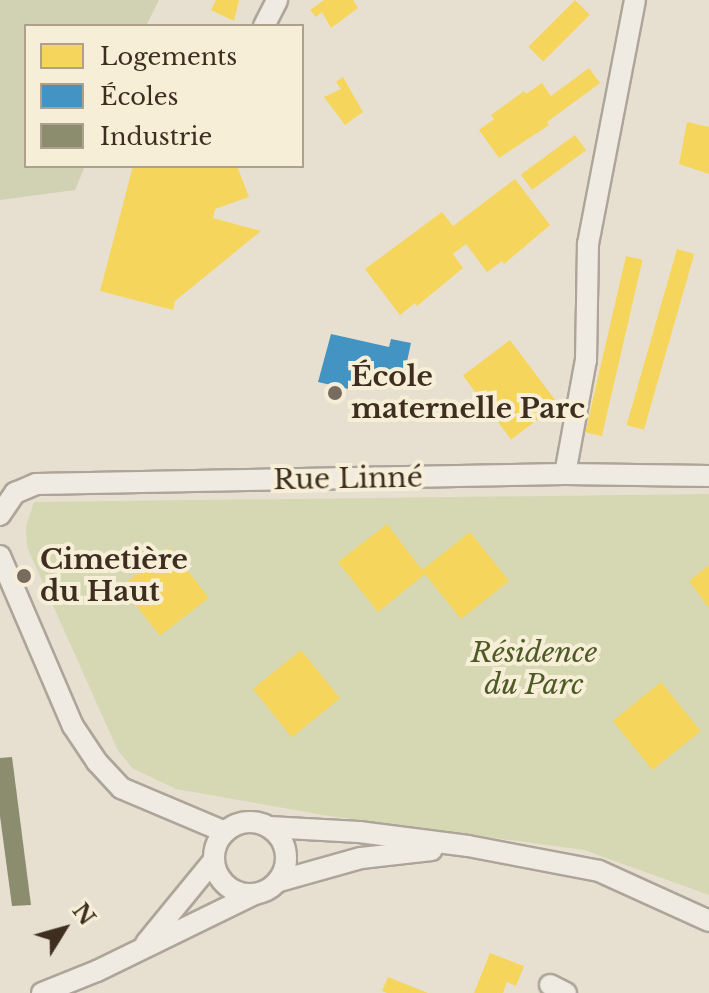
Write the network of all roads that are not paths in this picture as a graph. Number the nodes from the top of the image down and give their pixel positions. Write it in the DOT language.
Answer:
graph roads {
  1 [pos="277,0"];
  2 [pos="635,0"];
  3 [pos="265,24"];
  4 [pos="565,474"];
  5 [pos="709,476"];
  6 [pos="0,515"];
  7 [pos="0,556"];
  8 [pos="269,827"];
  9 [pos="225,832"];
  10 [pos="468,846"];
  11 [pos="214,860"];
  12 [pos="279,881"];
  13 [pos="255,894"];
  14 [pos="709,921"];
  15 [pos="137,952"];
  16 [pos="42,993"];
  1 -- 3 [label="street"];
  2 -- 4 [label="street"];
  4 -- 5 [label="street, Rue Linné"];
  4 -- 6 [label="street, Rue Linné"];
  7 -- 9 [label="street"];
  8 -- 9 [label="street"];
  8 -- 10 [label="street"];
  8 -- 12 [label="street"];
  9 -- 11 [label="street"];
  10 -- 12 [label="street"];
  10 -- 14 [label="street"];
  11 -- 13 [label="street"];
  11 -- 15 [label="street"];
  12 -- 13 [label="street"];
  13 -- 15 [label="street"];
  15 -- 16 [label="street"];
}
